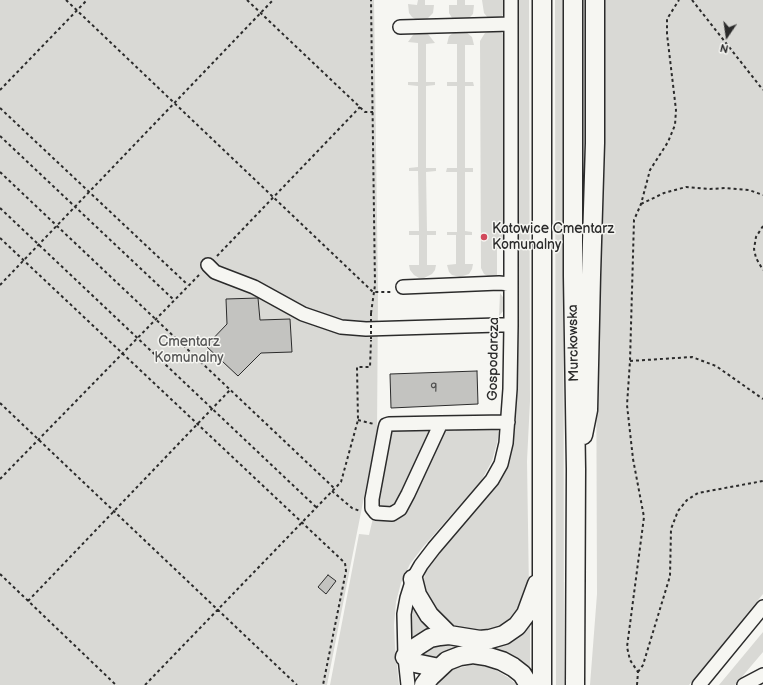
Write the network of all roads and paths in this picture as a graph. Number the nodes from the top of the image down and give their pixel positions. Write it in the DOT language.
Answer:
graph roads {
  1 [pos="66,0"];
  2 [pos="87,0"];
  3 [pos="247,0"];
  4 [pos="273,0"];
  5 [pos="371,0"];
  6 [pos="511,0"];
  7 [pos="542,0"];
  8 [pos="573,0"];
  9 [pos="595,0"];
  10 [pos="679,0"];
  11 [pos="692,0"];
  12 [pos="77,10"];
  13 [pos="260,13"];
  14 [pos="511,24"];
  15 [pos="400,27"];
  16 [pos="0,90"];
  17 [pos="763,90"];
  18 [pos="175,103"];
  19 [pos="0,108"];
  20 [pos="360,108"];
  21 [pos="373,112"];
  22 [pos="0,136"];
  23 [pos="0,172"];
  24 [pos="89,192"];
  25 [pos="763,195"];
  26 [pos="274,197"];
  27 [pos="641,204"];
  28 [pos="75,207"];
  29 [pos="0,208"];
  30 [pos="57,226"];
  31 [pos="763,226"];
  32 [pos="0,238"];
  33 [pos="38,245"];
  34 [pos="24,260"];
  35 [pos="208,265"];
  36 [pos="763,270"];
  37 [pos="511,284"];
  38 [pos="0,285"];
  39 [pos="188,285"];
  40 [pos="403,287"];
  41 [pos="373,292"];
  42 [pos="174,300"];
  43 [pos="155,320"];
  44 [pos="511,325"];
  45 [pos="137,338"];
  46 [pos="122,353"];
  47 [pos="630,361"];
  48 [pos="230,390"];
  49 [pos="763,399"];
  50 [pos="0,403"];
  51 [pos="212,409"];
  52 [pos="358,420"];
  53 [pos="508,422"];
  54 [pos="440,423"];
  55 [pos="198,425"];
  56 [pos="386,425"];
  57 [pos="39,440"];
  58 [pos="576,469"];
  59 [pos="0,479"];
  60 [pos="763,481"];
  61 [pos="334,488"];
  62 [pos="332,491"];
  63 [pos="316,507"];
  64 [pos="114,511"];
  65 [pos="374,511"];
  66 [pos="302,522"];
  67 [pos="542,556"];
  68 [pos="0,574"];
  69 [pos="413,579"];
  70 [pos="28,601"];
  71 [pos="763,607"];
  72 [pos="218,610"];
  73 [pos="449,635"];
  74 [pos="405,657"];
  75 [pos="439,668"];
  76 [pos="638,672"];
  77 [pos="763,675"];
  78 [pos="116,685"];
  79 [pos="145,685"];
  80 [pos="297,685"];
  81 [pos="323,685"];
  82 [pos="408,685"];
  83 [pos="424,685"];
  84 [pos="530,685"];
  85 [pos="542,685"];
  86 [pos="575,685"];
  87 [pos="637,685"];
  88 [pos="699,685"];
  89 [pos="744,685"];
  1 -- 12 [label="path"];
  2 -- 12 [label="path"];
  3 -- 13 [label="path"];
  4 -- 13 [label="path"];
  5 -- 21 [label="path"];
  6 -- 14 [label="street, Gospodarcza"];
  7 -- 67 [label="highway"];
  8 -- 58 [label="highway, Murckowska"];
  9 -- 58 [label="highway"];
  10 -- 27 [label="path"];
  11 -- 17 [label="path"];
  12 -- 16 [label="path"];
  12 -- 18 [label="path"];
  13 -- 18 [label="path"];
  13 -- 20 [label="path"];
  14 -- 15 [label="street"];
  14 -- 37 [label="street, Gospodarcza"];
  18 -- 24 [label="path"];
  18 -- 26 [label="path"];
  19 -- 24 [label="path"];
  20 -- 21 [label="path"];
  20 -- 26 [label="path"];
  21 -- 41 [label="path"];
  22 -- 28 [label="path"];
  23 -- 30 [label="path"];
  24 -- 28 [label="path"];
  24 -- 39 [label="path"];
  25 -- 27 [label="path"];
  26 -- 35 [label="path"];
  26 -- 41 [label="path"];
  27 -- 47 [label="path"];
  28 -- 30 [label="path"];
  28 -- 42 [label="path"];
  29 -- 33 [label="path"];
  30 -- 33 [label="path"];
  30 -- 43 [label="path"];
  31 -- 36 [label="path"];
  32 -- 34 [label="path"];
  33 -- 34 [label="path"];
  33 -- 45 [label="path"];
  34 -- 38 [label="path"];
  34 -- 46 [label="path"];
  35 -- 39 [label="path"];
  35 -- 44 [label="street"];
  37 -- 40 [label="street"];
  37 -- 44 [label="street, Gospodarcza"];
  39 -- 42 [label="path"];
  40 -- 41 [label="path"];
  41 -- 52 [label="path, bridge"];
  42 -- 43 [label="path"];
  43 -- 45 [label="path"];
  43 -- 48 [label="path"];
  44 -- 53 [label="street, Gospodarcza"];
  45 -- 46 [label="path"];
  45 -- 51 [label="path"];
  46 -- 55 [label="path"];
  46 -- 57 [label="path"];
  47 -- 49 [label="path"];
  47 -- 76 [label="path"];
  48 -- 51 [label="path"];
  48 -- 61 [label="path"];
  50 -- 57 [label="path"];
  51 -- 55 [label="path"];
  51 -- 63 [label="path"];
  52 -- 56 [label="path"];
  52 -- 61 [label="path"];
  53 -- 54 [label="street"];
  53 -- 69 [label="street, Gospodarcza"];
  54 -- 56 [label="street"];
  54 -- 65 [label="street"];
  55 -- 64 [label="path"];
  55 -- 66 [label="path"];
  56 -- 65 [label="street"];
  57 -- 59 [label="path"];
  57 -- 64 [label="path"];
  58 -- 86 [label="highway, Murckowska"];
  60 -- 76 [label="path"];
  61 -- 62 [label="path"];
  62 -- 63 [label="path"];
  62 -- 65 [label="path"];
  63 -- 66 [label="path"];
  64 -- 70 [label="path"];
  64 -- 72 [label="path"];
  66 -- 72 [label="path"];
  66 -- 81 [label="path"];
  67 -- 73 [label="highway"];
  67 -- 85 [label="highway"];
  68 -- 70 [label="path"];
  69 -- 73 [label="highway"];
  69 -- 74 [label="street, Gospodarcza"];
  70 -- 78 [label="path"];
  71 -- 88 [label="street"];
  72 -- 79 [label="path"];
  72 -- 80 [label="path"];
  73 -- 74 [label="highway"];
  74 -- 75 [label="highway"];
  74 -- 82 [label="street, Gospodarcza"];
  75 -- 83 [label="highway"];
  75 -- 84 [label="highway"];
  76 -- 87 [label="path"];
  77 -- 89 [label="street"];
}
